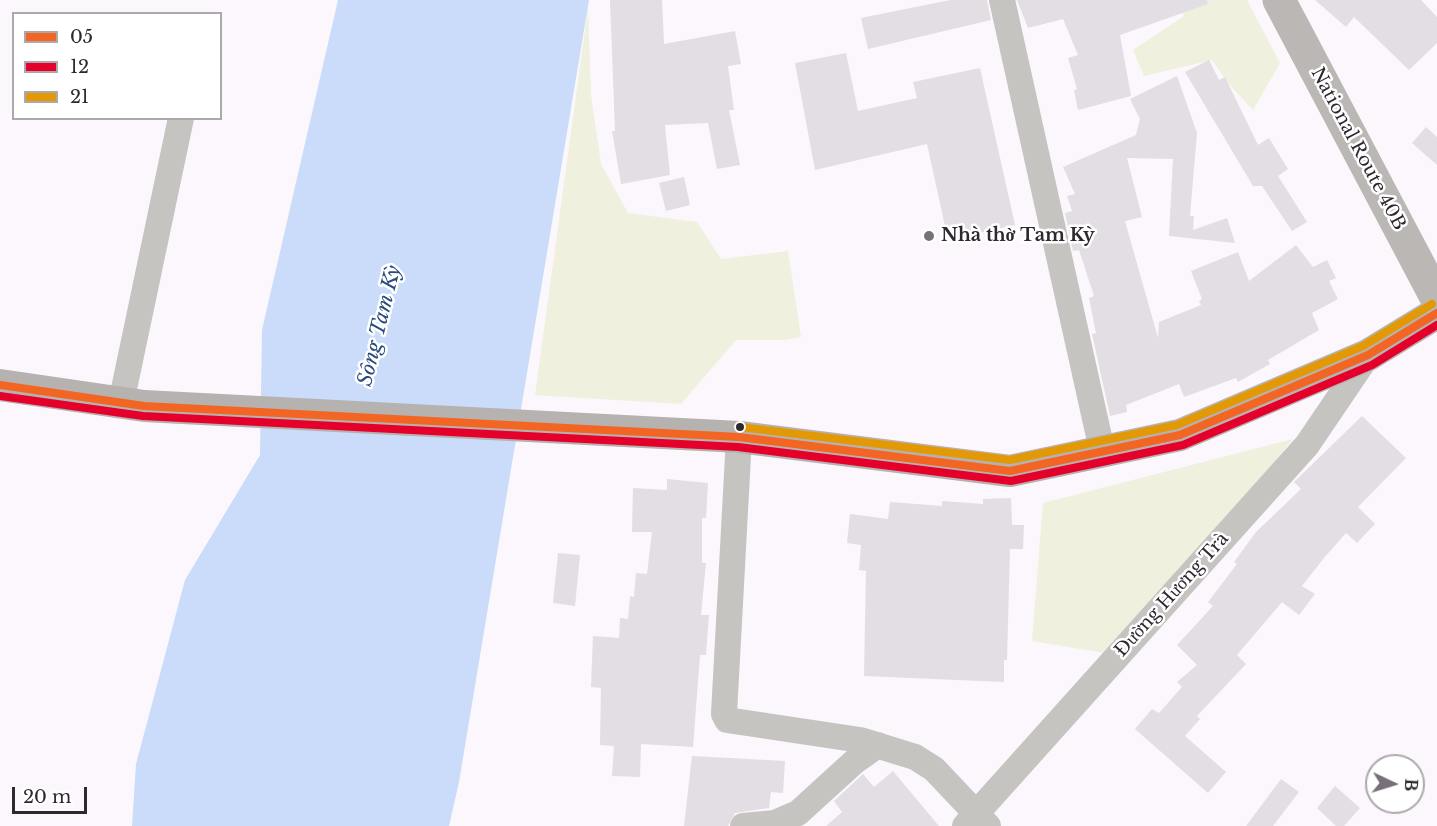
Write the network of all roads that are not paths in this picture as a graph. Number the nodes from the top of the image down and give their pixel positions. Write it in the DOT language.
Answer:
graph roads {
  1 [pos="1002,0"];
  2 [pos="1279,0"];
  3 [pos="181,120"];
  4 [pos="1437,298"];
  5 [pos="1437,313"];
  6 [pos="1368,355"];
  7 [pos="0,385"];
  8 [pos="132,404"];
  9 [pos="739,437"];
  10 [pos="1102,450"];
  11 [pos="878,746"];
  12 [pos="976,822"];
  13 [pos="743,826"];
  1 -- 10 [label="street"];
  2 -- 4 [label="highway, National Route 40B"];
  3 -- 8 [label="street"];
  5 -- 6 [label="main road"];
  6 -- 10 [label="main road"];
  6 -- 12 [label="street, Đường Hương Trà"];
  7 -- 8 [label="main road"];
  8 -- 9 [label="main road"];
  9 -- 10 [label="main road"];
  9 -- 11 [label="street"];
  11 -- 12 [label="street"];
  11 -- 13 [label="street"];
}
